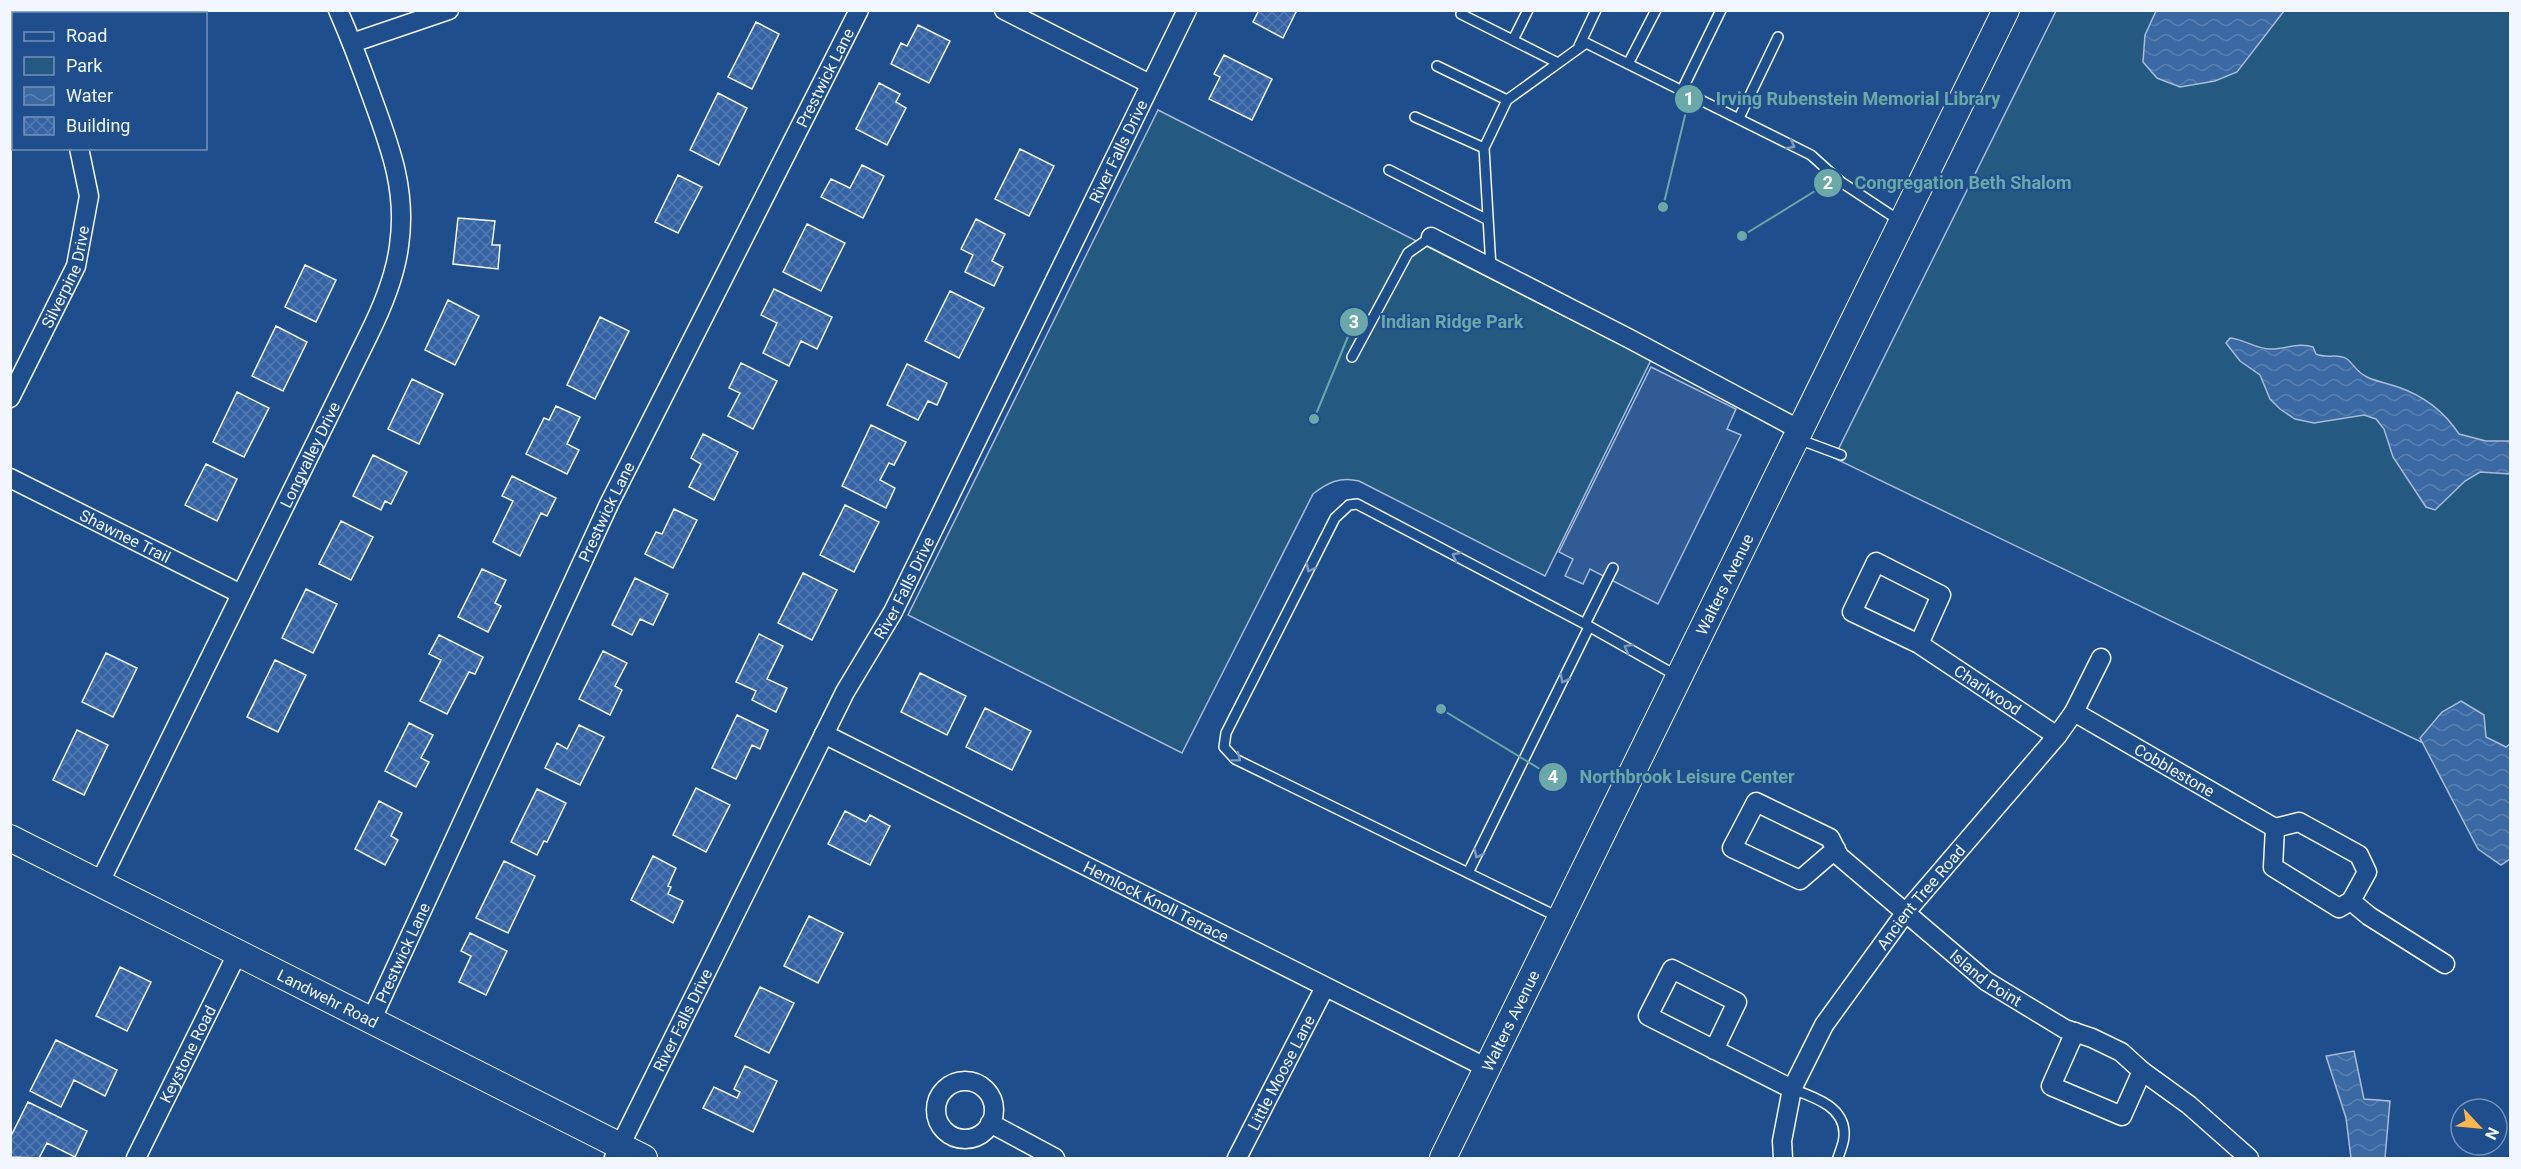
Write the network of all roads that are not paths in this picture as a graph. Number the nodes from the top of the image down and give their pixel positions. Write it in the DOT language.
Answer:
graph roads {
  1 [pos="338,10"];
  2 [pos="449,10"];
  3 [pos="859,10"];
  4 [pos="1004,10"];
  5 [pos="1186,10"];
  6 [pos="1528,10"];
  7 [pos="1596,10"];
  8 [pos="1656,10"];
  9 [pos="1721,10"];
  10 [pos="2006,10"];
  11 [pos="1461,14"];
  12 [pos="1778,37"];
  13 [pos="1513,40"];
  14 [pos="352,43"];
  15 [pos="1577,49"];
  16 [pos="1558,63"];
  17 [pos="1628,64"];
  18 [pos="1437,66"];
  19 [pos="1150,84"];
  20 [pos="1682,90"];
  21 [pos="1507,100"];
  22 [pos="1415,117"];
  23 [pos="1739,118"];
  24 [pos="1484,148"];
  25 [pos="79,150"];
  26 [pos="1389,170"];
  27 [pos="1488,220"];
  28 [pos="1902,222"];
  29 [pos="1431,237"];
  30 [pos="1491,268"];
  31 [pos="1352,357"];
  32 [pos="10,398"];
  33 [pos="1798,434"];
  34 [pos="1841,455"];
  35 [pos="10,478"];
  36 [pos="1613,568"];
  37 [pos="241,594"];
  38 [pos="1587,625"];
  39 [pos="1919,644"];
  40 [pos="2101,658"];
  41 [pos="1679,677"];
  42 [pos="2074,712"];
  43 [pos="824,735"];
  44 [pos="2057,736"];
  45 [pos="2275,828"];
  46 [pos="10,838"];
  47 [pos="1836,849"];
  48 [pos="1468,873"];
  49 [pos="100,882"];
  50 [pos="2351,901"];
  51 [pos="1906,912"];
  52 [pos="1561,918"];
  53 [pos="238,952"];
  54 [pos="2445,964"];
  55 [pos="1325,987"];
  56 [pos="371,1021"];
  57 [pos="2075,1032"];
  58 [pos="1714,1050"];
  59 [pos="1487,1068"];
  60 [pos="2142,1071"];
  61 [pos="1792,1089"];
  62 [pos="990,1123"];
  63 [pos="617,1152"];
  64 [pos="136,1158"];
  65 [pos="644,1158"];
  66 [pos="1055,1158"];
  67 [pos="1237,1158"];
  68 [pos="1443,1158"];
  69 [pos="1783,1158"];
  70 [pos="1838,1158"];
  71 [pos="2249,1158"];
  1 -- 14 [label="street, Longvalley Drive"];
  2 -- 14 [label="street"];
  3 -- 56 [label="street, Prestwick Lane"];
  4 -- 19 [label="street"];
  5 -- 19 [label="street, River Falls Drive"];
  6 -- 13 [label="lane"];
  7 -- 15 [label="lane"];
  8 -- 17 [label="lane"];
  9 -- 20 [label="lane"];
  10 -- 28 [label="main road, Walters Avenue"];
  11 -- 13 [label="lane"];
  12 -- 23 [label="lane"];
  13 -- 16 [label="lane"];
  14 -- 37 [label="street, Longvalley Drive"];
  15 -- 16 [label="lane"];
  15 -- 17 [label="lane"];
  16 -- 21 [label="lane"];
  17 -- 20 [label="lane"];
  18 -- 21 [label="lane"];
  19 -- 43 [label="street, River Falls Drive"];
  20 -- 23 [label="lane"];
  21 -- 24 [label="lane"];
  22 -- 24 [label="lane"];
  23 -- 28 [label="lane, one-way"];
  24 -- 27 [label="lane"];
  25 -- 32 [label="street, Silverpine Drive"];
  26 -- 27 [label="lane"];
  27 -- 30 [label="lane"];
  28 -- 33 [label="main road, Walters Avenue"];
  29 -- 30 [label="street"];
  29 -- 31 [label="lane"];
  30 -- 33 [label="street"];
  33 -- 34 [label="lane"];
  33 -- 41 [label="main road, Walters Avenue"];
  35 -- 37 [label="street, Shawnee Trail"];
  36 -- 38 [label="lane"];
  37 -- 49 [label="street, Longvalley Drive"];
  41 -- 38 [label="lane, one-way"];
  38 -- 48 [label="lane, one-way"];
  38 -- 48 [label="lane, one-way"];
  39 -- 39 [label="street, Charlwood"];
  39 -- 44 [label="street, Charlwood"];
  40 -- 42 [label="street, Ancient Tree Road"];
  41 -- 52 [label="main road, Walters Avenue"];
  42 -- 44 [label="street, Ancient Tree Road"];
  42 -- 45 [label="street, Cobblestone"];
  43 -- 55 [label="street, Hemlock Knoll Terrace"];
  43 -- 63 [label="street, River Falls Drive"];
  44 -- 51 [label="street, Ancient Tree Road"];
  45 -- 50 [label="street"];
  45 -- 50 [label="street"];
  46 -- 49 [label="main road, Landwehr Road"];
  47 -- 47 [label="street, Island Point"];
  47 -- 51 [label="street, Island Point"];
  48 -- 52 [label="lane"];
  49 -- 53 [label="main road, Landwehr Road"];
  50 -- 54 [label="street"];
  51 -- 57 [label="street, Island Point"];
  51 -- 61 [label="street, Ancient Tree Road"];
  52 -- 59 [label="main road, Walters Avenue"];
  53 -- 56 [label="main road, Landwehr Road"];
  53 -- 64 [label="street, Keystone Road"];
  55 -- 59 [label="street, Hemlock Knoll Terrace"];
  55 -- 67 [label="street, Little Moose Lane"];
  56 -- 63 [label="main road, Landwehr Road"];
  57 -- 60 [label="street, Island Point"];
  57 -- 60 [label="street"];
  58 -- 58 [label="street"];
  58 -- 61 [label="street"];
  59 -- 68 [label="main road, Walters Avenue"];
  60 -- 71 [label="street, Island Point"];
  61 -- 69 [label="street, Ancient Tree Road"];
  61 -- 70 [label="lane"];
  62 -- 66 [label="street"];
  63 -- 65 [label="main road, Landwehr Road"];
}
